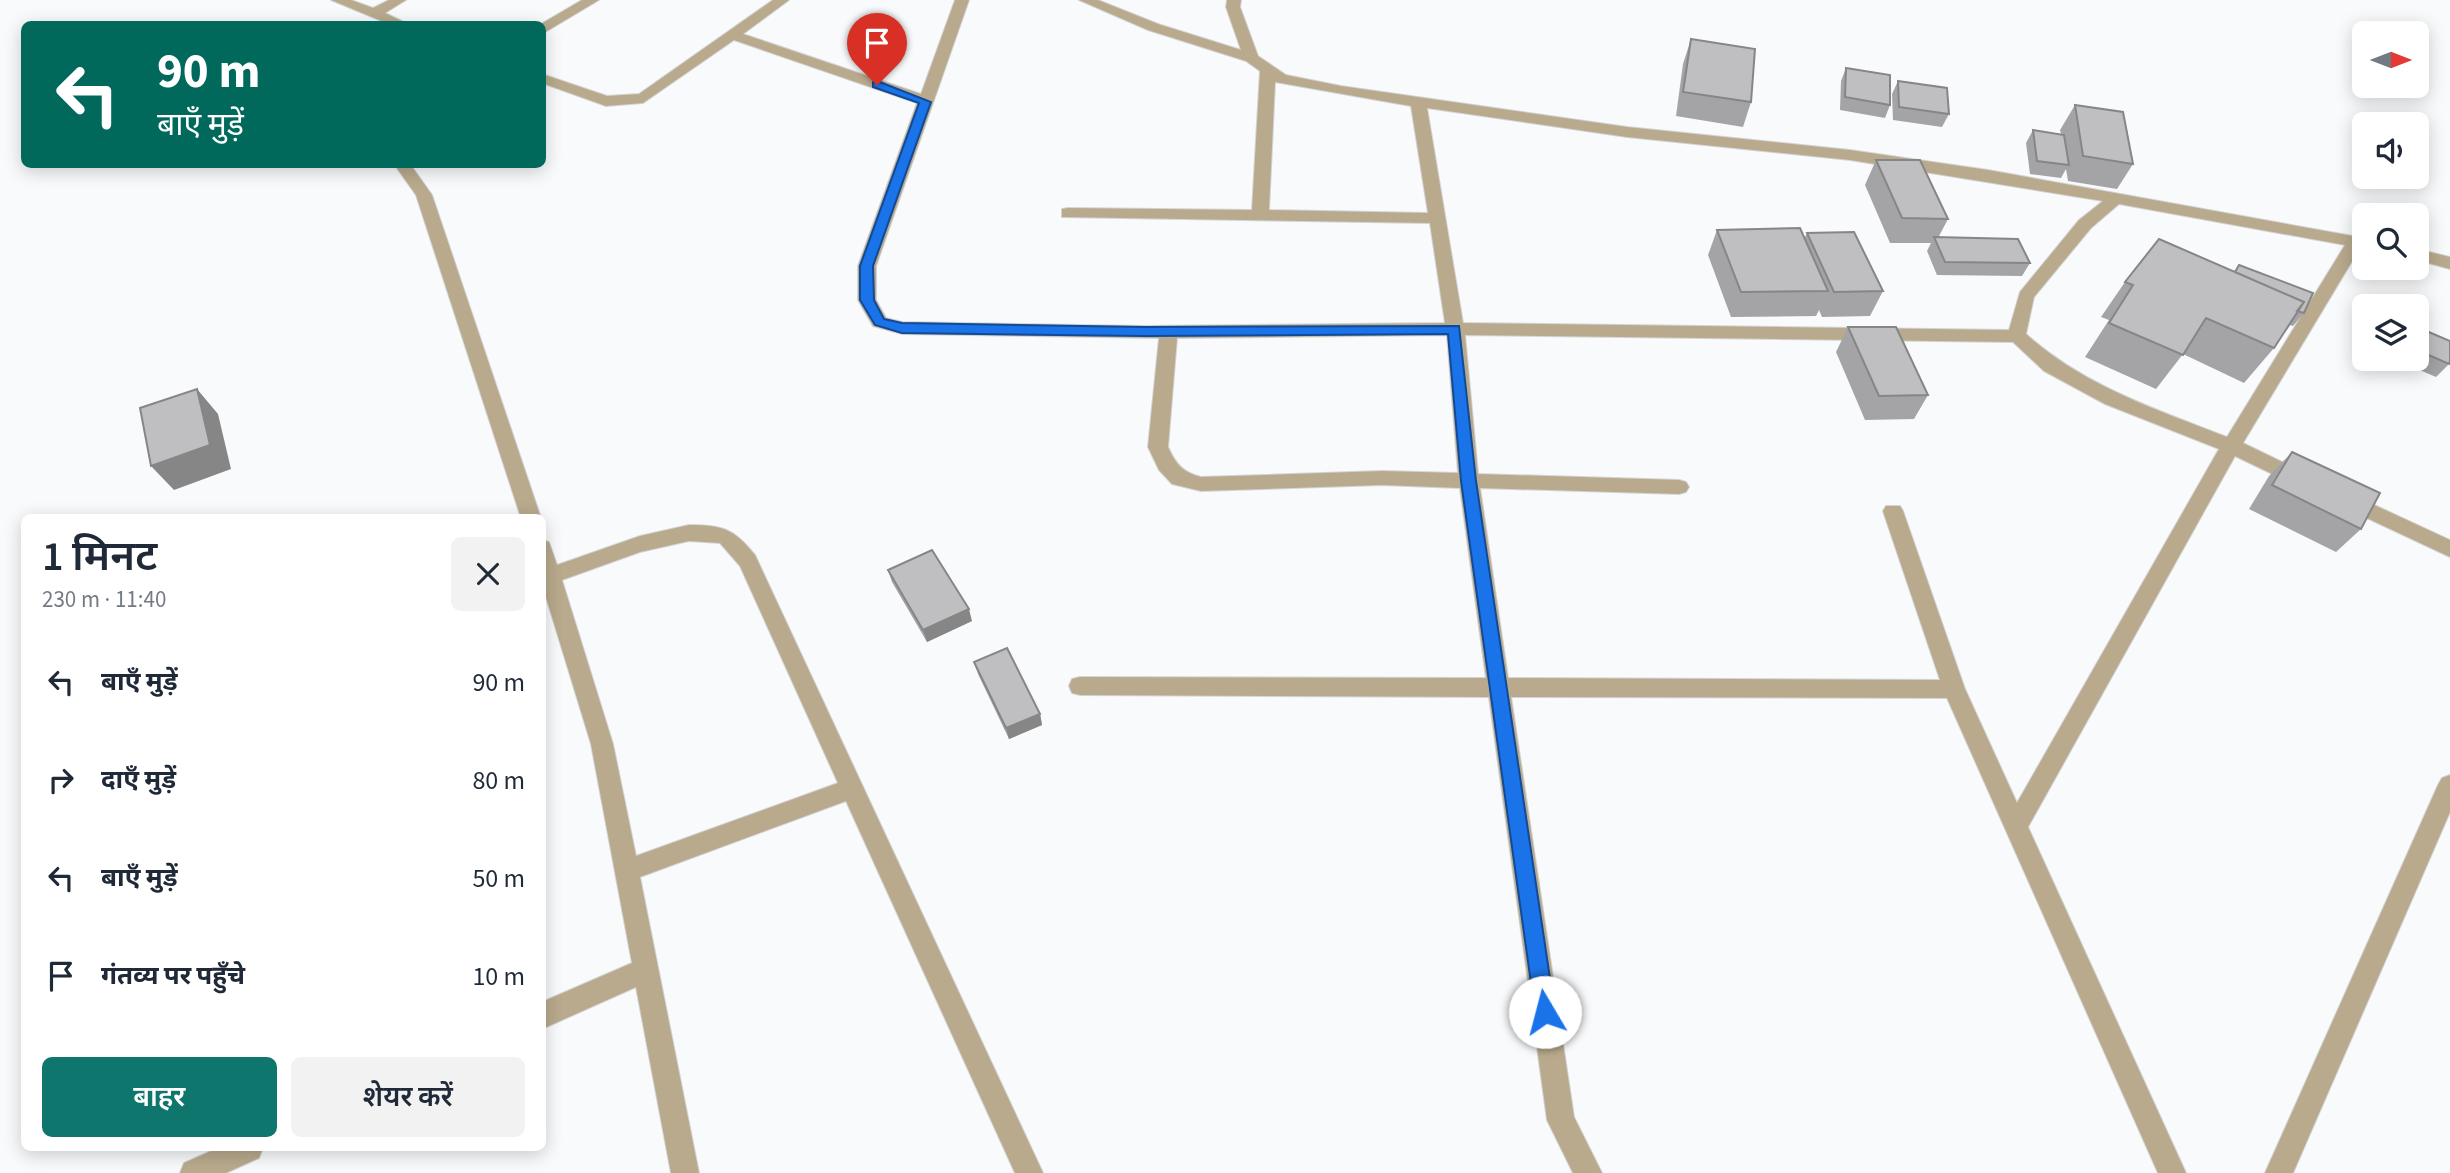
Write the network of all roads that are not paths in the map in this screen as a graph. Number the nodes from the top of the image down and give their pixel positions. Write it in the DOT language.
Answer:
graph roads {
  1 [pos="338,0"];
  2 [pos="399,0"];
  3 [pos="592,0"];
  4 [pos="782,0"];
  5 [pos="962,0"];
  6 [pos="1086,0"];
  7 [pos="1234,0"];
  8 [pos="373,14"];
  9 [pos="393,21"];
  10 [pos="546,28"];
  11 [pos="733,35"];
  12 [pos="1251,58"];
  13 [pos="1268,69"];
  14 [pos="546,79"];
  15 [pos="1418,100"];
  16 [pos="925,102"];
  17 [pos="405,168"];
  18 [pos="2116,198"];
  19 [pos="1068,213"];
  20 [pos="1260,215"];
  21 [pos="1437,218"];
  22 [pos="2352,241"];
  23 [pos="2352,255"];
  24 [pos="2429,258"];
  25 [pos="2450,263"];
  26 [pos="1455,329"];
  27 [pos="1169,331"];
  28 [pos="2017,336"];
  29 [pos="2231,446"];
  30 [pos="1469,481"];
  31 [pos="1679,487"];
  32 [pos="1893,512"];
  33 [pos="530,514"];
  34 [pos="2450,549"];
  35 [pos="546,558"];
  36 [pos="553,575"];
  37 [pos="1080,686"];
  38 [pos="1498,686"];
  39 [pos="1954,689"];
  40 [pos="2450,785"];
  41 [pos="852,789"];
  42 [pos="2016,827"];
  43 [pos="625,871"];
  44 [pos="644,970"];
  45 [pos="546,1014"];
  46 [pos="242,1151"];
  47 [pos="194,1173"];
  48 [pos="685,1173"];
  49 [pos="1029,1173"];
  50 [pos="1588,1173"];
  51 [pos="2172,1173"];
  52 [pos="2279,1173"];
  1 -- 8 [label="street"];
  2 -- 8 [label="street"];
  3 -- 10 [label="street"];
  4 -- 11 [label="street"];
  5 -- 16 [label="street"];
  6 -- 12 [label="street"];
  7 -- 12 [label="street"];
  8 -- 9 [label="street"];
  11 -- 14 [label="street"];
  11 -- 16 [label="street"];
  12 -- 13 [label="street"];
  13 -- 15 [label="street"];
  13 -- 20 [label="street"];
  15 -- 18 [label="street"];
  15 -- 21 [label="street"];
  16 -- 27 [label="street"];
  17 -- 33 [label="street"];
  18 -- 22 [label="street"];
  18 -- 28 [label="street"];
  19 -- 20 [label="street"];
  20 -- 21 [label="street"];
  21 -- 26 [label="street"];
  23 -- 29 [label="street"];
  24 -- 25 [label="street"];
  26 -- 27 [label="street"];
  26 -- 28 [label="street"];
  26 -- 30 [label="street"];
  27 -- 30 [label="street"];
  28 -- 29 [label="street"];
  29 -- 34 [label="street"];
  29 -- 42 [label="street"];
  30 -- 31 [label="street"];
  30 -- 38 [label="street"];
  32 -- 39 [label="street"];
  35 -- 36 [label="street"];
  36 -- 41 [label="street"];
  36 -- 43 [label="street"];
  37 -- 38 [label="street"];
  38 -- 39 [label="street"];
  38 -- 50 [label="street"];
  39 -- 42 [label="street"];
  40 -- 52 [label="street"];
  41 -- 43 [label="street"];
  41 -- 49 [label="street"];
  42 -- 51 [label="street"];
  43 -- 44 [label="street"];
  44 -- 45 [label="street"];
  44 -- 48 [label="street"];
  46 -- 47 [label="street"];
}
